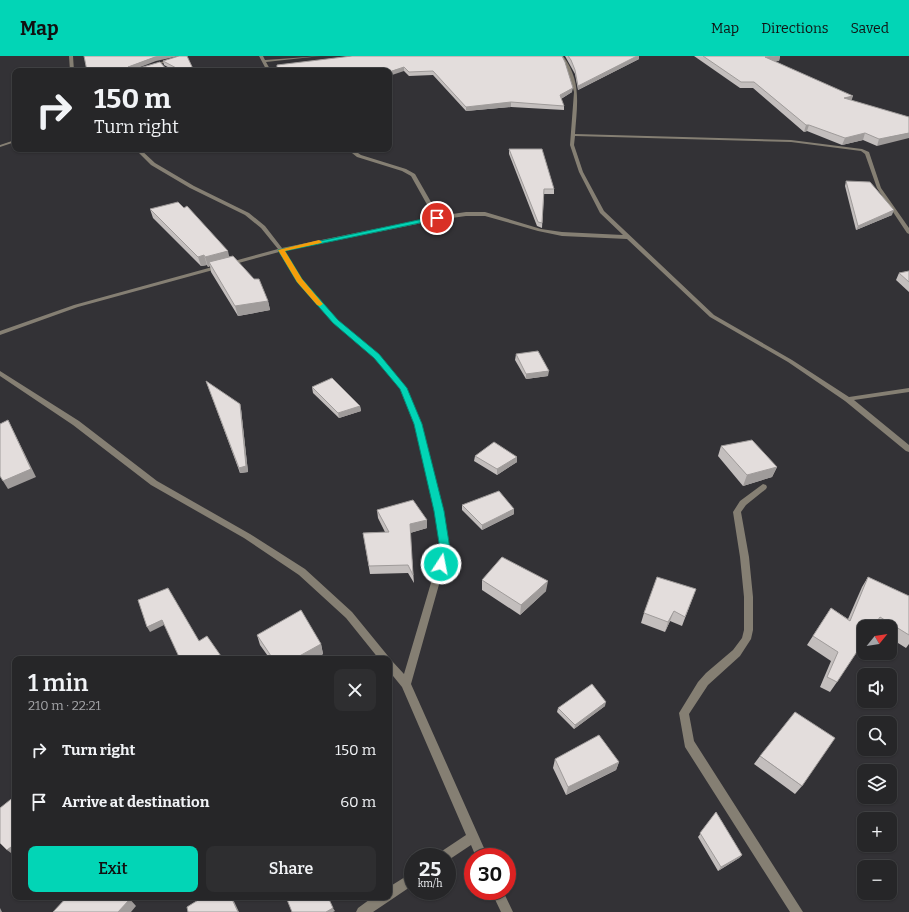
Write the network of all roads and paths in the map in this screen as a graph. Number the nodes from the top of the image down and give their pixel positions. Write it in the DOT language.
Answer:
graph roads {
  1 [pos="71,56"];
  2 [pos="185,56"];
  3 [pos="261,56"];
  4 [pos="319,56"];
  5 [pos="561,56"];
  6 [pos="264,61"];
  7 [pos="72,68"];
  8 [pos="143,68"];
  9 [pos="268,68"];
  10 [pos="573,135"];
  11 [pos="12,141"];
  12 [pos="0,146"];
  13 [pos="139,152"];
  14 [pos="353,152"];
  15 [pos="437,218"];
  16 [pos="909,232"];
  17 [pos="628,237"];
  18 [pos="281,250"];
  19 [pos="0,333"];
  20 [pos="0,373"];
  21 [pos="909,390"];
  22 [pos="848,399"];
  23 [pos="909,449"];
  24 [pos="763,487"];
  25 [pos="383,656"];
  26 [pos="392,668"];
  27 [pos="406,684"];
  28 [pos="473,837"];
  29 [pos="456,848"];
  30 [pos="478,848"];
  31 [pos="404,884"];
  32 [pos="392,892"];
  33 [pos="380,900"];
  34 [pos="501,900"];
  35 [pos="362,912"];
  36 [pos="507,912"];
  37 [pos="797,912"];
  1 -- 7 [label="street"];
  2 -- 8 [label="street"];
  3 -- 6 [label="street"];
  4 -- 6 [label="street"];
  5 -- 10 [label="street"];
  6 -- 9 [label="street"];
  10 -- 16 [label="street"];
  10 -- 17 [label="street"];
  11 -- 12 [label="street"];
  13 -- 18 [label="street"];
  14 -- 15 [label="street"];
  15 -- 17 [label="street"];
  15 -- 18 [label="street"];
  17 -- 22 [label="street"];
  18 -- 19 [label="street"];
  18 -- 27 [label="street"];
  20 -- 25 [label="street"];
  21 -- 22 [label="street"];
  22 -- 23 [label="street"];
  24 -- 37 [label="street"];
  26 -- 27 [label="street"];
  27 -- 28 [label="street"];
  28 -- 29 [label="street"];
  28 -- 30 [label="street"];
  31 -- 32 [label="street"];
  33 -- 35 [label="street"];
  34 -- 36 [label="street"];
}
